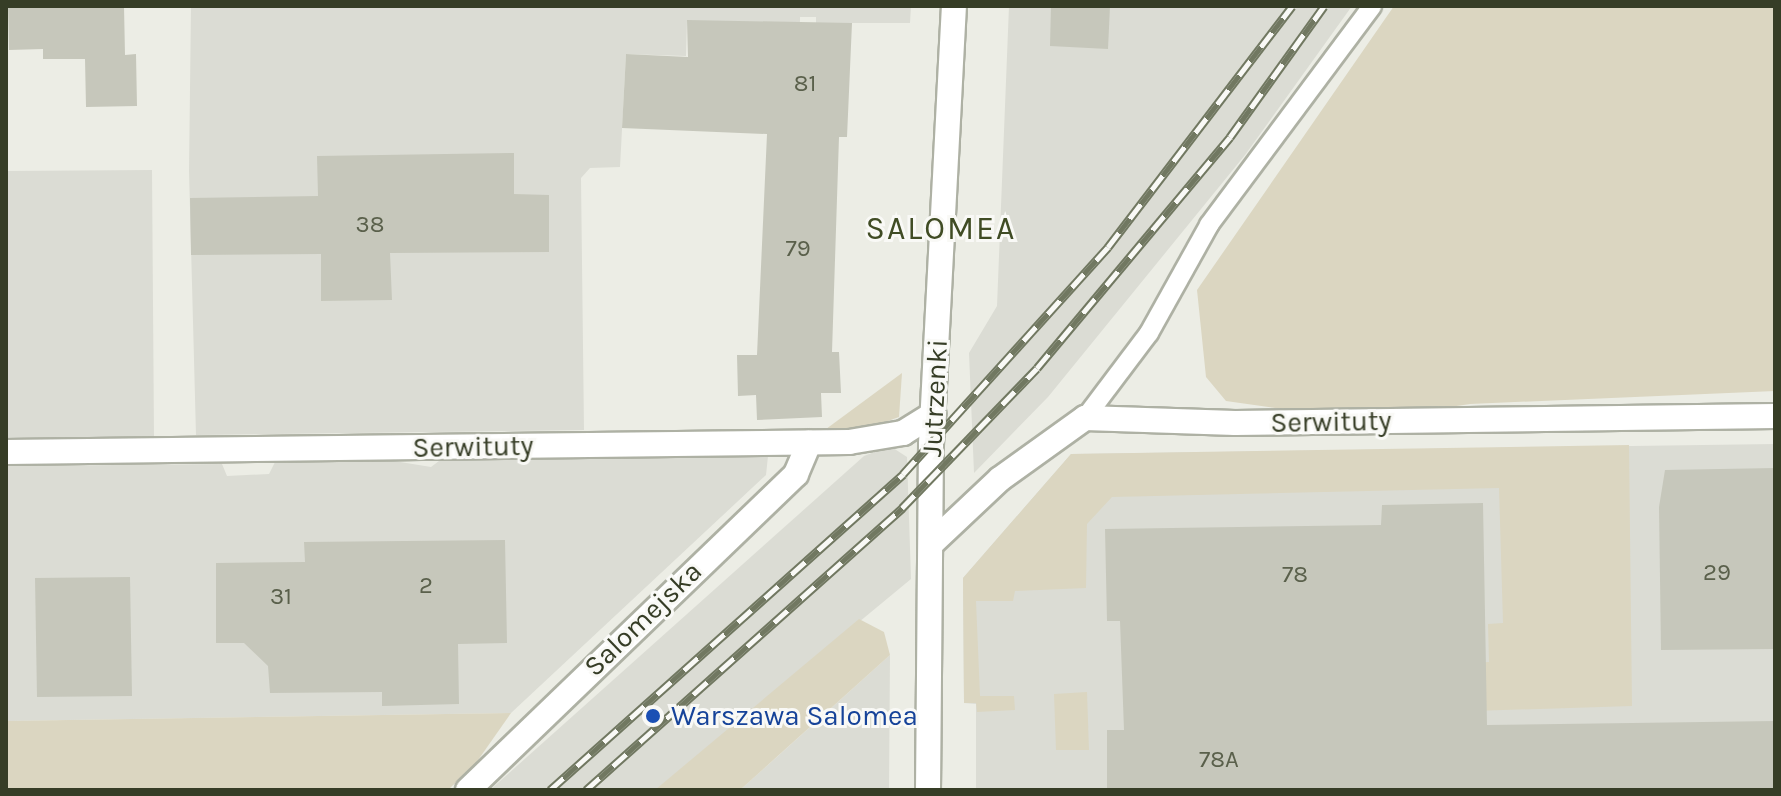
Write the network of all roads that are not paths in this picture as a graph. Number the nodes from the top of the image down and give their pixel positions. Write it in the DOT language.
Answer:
graph roads {
  1 [pos="954,6"];
  2 [pos="1372,6"];
  3 [pos="934,414"];
  4 [pos="1775,416"];
  5 [pos="1085,418"];
  6 [pos="809,443"];
  7 [pos="6,452"];
  8 [pos="932,543"];
  9 [pos="468,790"];
  10 [pos="928,790"];
  1 -- 3 [label="street, Jutrzenki"];
  2 -- 5 [label="lane"];
  3 -- 6 [label="street, Serwituty"];
  3 -- 8 [label="street, Jutrzenki"];
  4 -- 5 [label="street, Serwituty"];
  5 -- 8 [label="street"];
  6 -- 7 [label="street, Serwituty"];
  6 -- 9 [label="street, Salomejska"];
  8 -- 10 [label="street, Jutrzenki"];
}
